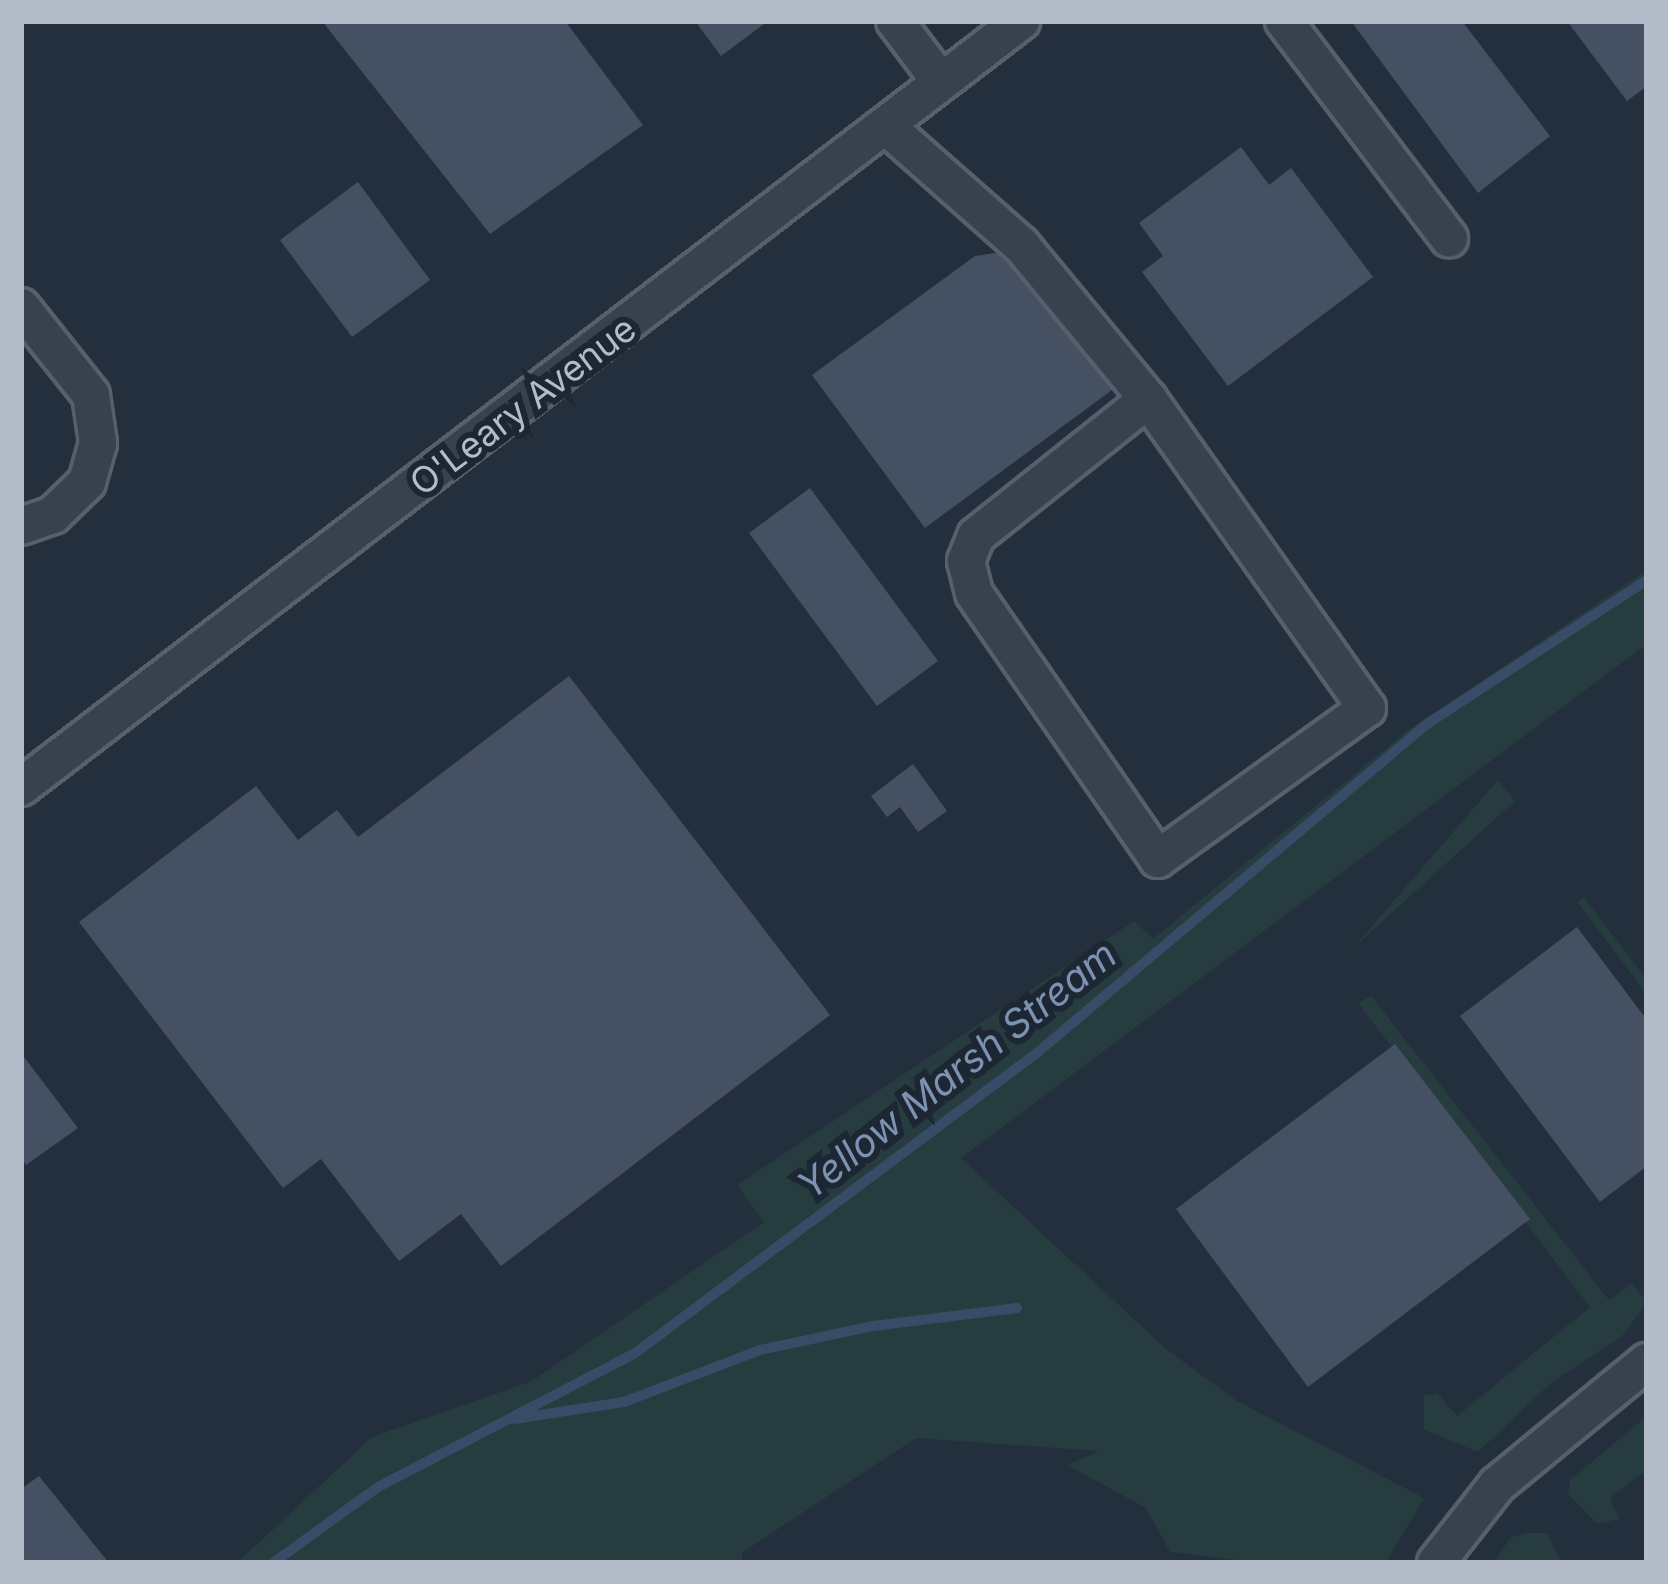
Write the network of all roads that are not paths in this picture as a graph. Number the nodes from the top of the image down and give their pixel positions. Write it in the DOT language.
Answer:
graph roads {
  1 [pos="895,21"];
  2 [pos="1021,21"];
  3 [pos="1284,21"];
  4 [pos="941,82"];
  5 [pos="887,127"];
  6 [pos="1449,238"];
  7 [pos="21,308"];
  8 [pos="1148,399"];
  9 [pos="21,526"];
  10 [pos="21,787"];
  11 [pos="1647,1362"];
  12 [pos="1436,1563"];
  1 -- 4 [label="street"];
  2 -- 4 [label="street, O'Leary Avenue"];
  3 -- 6 [label="street"];
  4 -- 5 [label="street, O'Leary Avenue"];
  5 -- 8 [label="street"];
  5 -- 10 [label="street, O'Leary Avenue"];
  7 -- 9 [label="street"];
  8 -- 8 [label="street"];
  11 -- 12 [label="street"];
}
